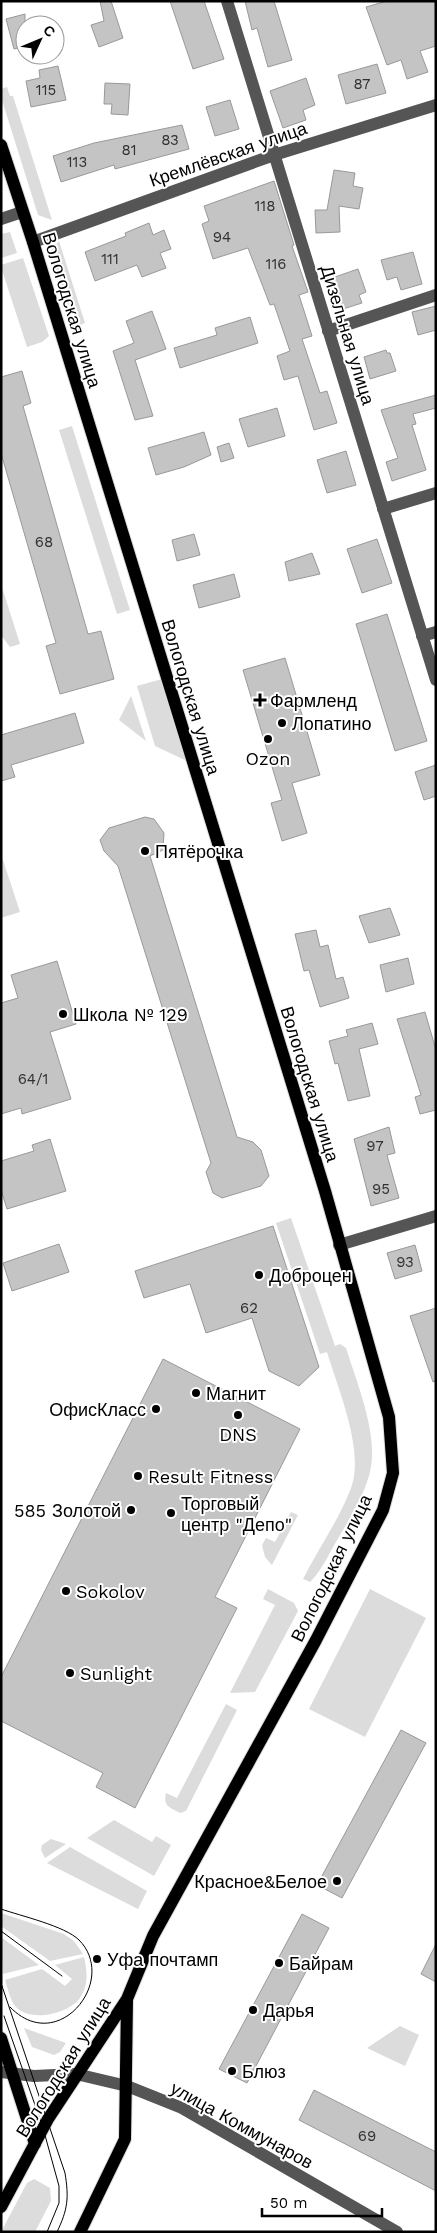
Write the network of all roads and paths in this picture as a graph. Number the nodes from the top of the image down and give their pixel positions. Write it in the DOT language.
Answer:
graph roads {
  1 [pos="227,1"];
  2 [pos="436,105"];
  3 [pos="1,145"];
  4 [pos="274,155"];
  5 [pos="22,212"];
  6 [pos="1,219"];
  7 [pos="33,242"];
  8 [pos="436,295"];
  9 [pos="328,331"];
  10 [pos="436,493"];
  11 [pos="383,509"];
  12 [pos="436,632"];
  13 [pos="422,636"];
  14 [pos="436,680"];
  15 [pos="436,1216"];
  16 [pos="339,1245"];
  17 [pos="127,1999"];
  18 [pos="1,2038"];
  19 [pos="7,2073"];
  20 [pos="76,2074"];
  21 [pos="127,2086"];
  22 [pos="35,2144"];
  23 [pos="1,2207"];
  24 [pos="80,2232"];
  25 [pos="397,2232"];
  1 -- 4 [label="street, Дизельная улица"];
  2 -- 4 [label="street, Кремлёвская улица"];
  3 -- 5 [label="main road, Вологодская улица"];
  4 -- 7 [label="street, Кремлёвская улица"];
  4 -- 9 [label="street, Дизельная улица"];
  5 -- 6 [label="street"];
  5 -- 7 [label="main road, Вологодская улица"];
  7 -- 16 [label="main road, Вологодская улица"];
  8 -- 9 [label="street"];
  9 -- 11 [label="street, Дизельная улица"];
  10 -- 11 [label="street"];
  11 -- 13 [label="street, Дизельная улица"];
  12 -- 13 [label="street"];
  13 -- 14 [label="street, Дизельная улица"];
  15 -- 16 [label="street"];
  16 -- 17 [label="main road, Вологодская улица"];
  17 -- 20 [label="main road, Вологодская улица"];
  17 -- 21 [label="main road, Вологодская улица"];
  18 -- 19 [label="main road"];
  19 -- 20 [label="street, улица Коммунаров"];
  19 -- 22 [label="main road"];
  20 -- 21 [label="street, улица Коммунаров"];
  20 -- 22 [label="main road, Вологодская улица"];
  21 -- 24 [label="main road, Вологодская улица"];
  21 -- 25 [label="street, улица Коммунаров"];
  22 -- 23 [label="main road, Вологодская улица"];
}
